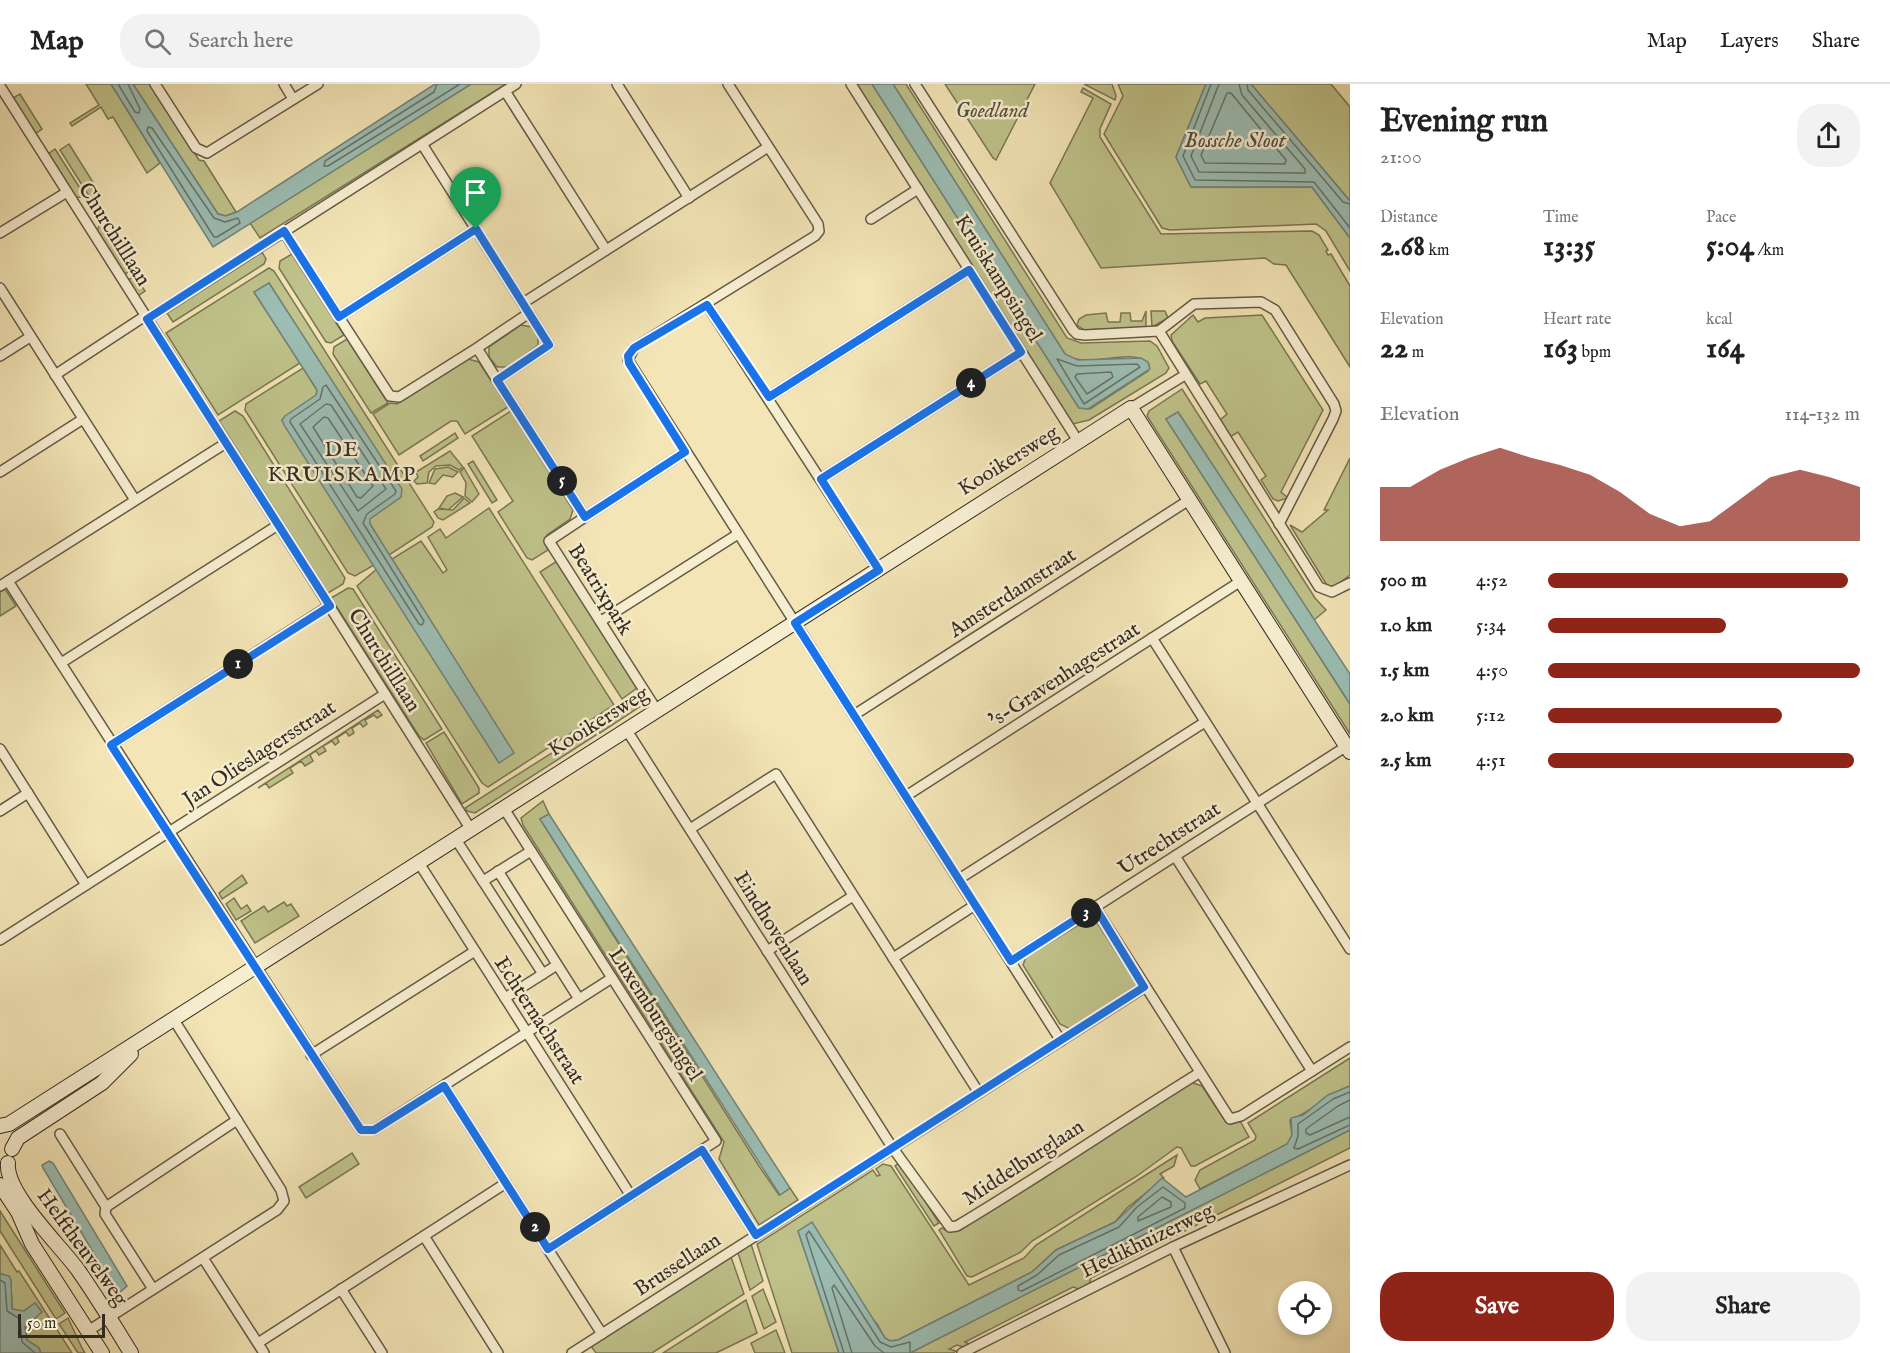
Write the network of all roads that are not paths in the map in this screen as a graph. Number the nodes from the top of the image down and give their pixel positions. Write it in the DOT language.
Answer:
graph roads {
  1 [pos="155,84"];
  2 [pos="284,84"];
  3 [pos="318,84"];
  4 [pos="516,84"];
  5 [pos="616,84"];
  6 [pos="728,84"];
  7 [pos="851,84"];
  8 [pos="915,84"];
  9 [pos="0,86"];
  10 [pos="505,91"];
  11 [pos="293,99"];
  12 [pos="422,144"];
  13 [pos="768,147"];
  14 [pos="918,189"];
  15 [pos="67,192"];
  16 [pos="689,198"];
  17 [pos="871,219"];
  18 [pos="476,229"];
  19 [pos="284,231"];
  20 [pos="0,233"];
  21 [pos="606,250"];
  22 [pos="969,270"];
  23 [pos="0,288"];
  24 [pos="523,303"];
  25 [pos="707,305"];
  26 [pos="529,313"];
  27 [pos="146,317"];
  28 [pos="339,317"];
  29 [pos="1159,331"];
  30 [pos="30,337"];
  31 [pos="477,348"];
  32 [pos="1021,352"];
  33 [pos="0,356"];
  34 [pos="55,375"];
  35 [pos="1185,375"];
  36 [pos="497,380"];
  37 [pos="769,397"];
  38 [pos="1131,408"];
  39 [pos="83,419"];
  40 [pos="1078,441"];
  41 [pos="226,443"];
  42 [pos="685,452"];
  43 [pos="0,472"];
  44 [pos="821,479"];
  45 [pos="135,500"];
  46 [pos="1189,500"];
  47 [pos="585,517"];
  48 [pos="1279,524"];
  49 [pos="278,525"];
  50 [pos="738,534"];
  51 [pos="879,570"];
  52 [pos="1241,581"];
  53 [pos="4,583"];
  54 [pos="1350,583"];
  55 [pos="330,606"];
  56 [pos="601,621"];
  57 [pos="795,623"];
  58 [pos="1152,638"];
  59 [pos="61,663"];
  60 [pos="385,694"];
  61 [pos="656,709"];
  62 [pos="854,715"];
  63 [pos="1205,722"];
  64 [pos="626,729"];
  65 [pos="111,745"];
  66 [pos="1349,747"];
  67 [pos="0,749"];
  68 [pos="28,793"];
  69 [pos="906,796"];
  70 [pos="1257,803"];
  71 [pos="503,807"];
  72 [pos="0,811"];
  73 [pos="470,828"];
  74 [pos="690,829"];
  75 [pos="168,833"];
  76 [pos="455,838"];
  77 [pos="531,851"];
  78 [pos="1175,855"];
  79 [pos="418,863"];
  80 [pos="498,871"];
  81 [pos="959,879"];
  82 [pos="483,881"];
  83 [pos="86,885"];
  84 [pos="853,896"];
  85 [pos="975,905"];
  86 [pos="1095,907"];
  87 [pos="0,940"];
  88 [pos="1350,949"];
  89 [pos="475,951"];
  90 [pos="767,951"];
  91 [pos="893,957"];
  92 [pos="1011,961"];
  93 [pos="557,965"];
  94 [pos="255,968"];
  95 [pos="543,974"];
  96 [pos="612,978"];
  97 [pos="1144,987"];
  98 [pos="505,998"];
  99 [pos="579,999"];
  100 [pos="174,1020"];
  101 [pos="527,1032"];
  102 [pos="143,1039"];
  103 [pos="1061,1041"];
  104 [pos="1350,1047"];
  105 [pos="311,1055"];
  106 [pos="1312,1071"];
  107 [pos="1199,1073"];
  108 [pos="444,1086"];
  109 [pos="979,1093"];
  110 [pos="237,1120"];
  111 [pos="0,1127"];
  112 [pos="60,1134"];
  113 [pos="892,1148"];
  114 [pos="12,1149"];
  115 [pos="702,1150"];
  116 [pos="1350,1165"];
  117 [pos="4,1166"];
  118 [pos="506,1183"];
  119 [pos="0,1185"];
  120 [pos="631,1196"];
  121 [pos="106,1207"];
  122 [pos="756,1235"];
  123 [pos="424,1236"];
  124 [pos="1173,1247"];
  125 [pos="548,1249"];
  126 [pos="203,1257"];
  127 [pos="153,1289"];
  128 [pos="341,1289"];
  129 [pos="109,1318"];
  130 [pos="88,1331"];
  131 [pos="602,1334"];
  132 [pos="258,1343"];
  133 [pos="102,1353"];
  134 [pos="131,1353"];
  135 [pos="264,1353"];
  136 [pos="382,1353"];
  137 [pos="498,1353"];
  138 [pos="572,1353"];
  139 [pos="962,1353"];
  140 [pos="1225,1353"];
  1 -- 11 [label="street"];
  2 -- 11 [label="street"];
  3 -- 11 [label="street"];
  4 -- 10 [label="street"];
  5 -- 16 [label="street"];
  6 -- 13 [label="street"];
  7 -- 14 [label="street, Kruiskampsingel"];
  8 -- 29 [label="street, Kruiskampsingel"];
  9 -- 15 [label="street, Churchilllaan"];
  10 -- 12 [label="street"];
  10 -- 21 [label="street"];
  12 -- 18 [label="street"];
  12 -- 19 [label="street"];
  13 -- 16 [label="street"];
  13 -- 25 [label="street"];
  14 -- 17 [label="street"];
  14 -- 22 [label="street, Kruiskampsingel"];
  15 -- 20 [label="street"];
  15 -- 27 [label="street, Churchilllaan"];
  16 -- 21 [label="street"];
  18 -- 24 [label="street"];
  18 -- 28 [label="street"];
  19 -- 27 [label="street"];
  19 -- 28 [label="street"];
  21 -- 24 [label="street"];
  22 -- 32 [label="street, Kruiskampsingel"];
  22 -- 37 [label="street"];
  23 -- 30 [label="street"];
  24 -- 26 [label="street"];
  25 -- 37 [label="street"];
  25 -- 42 [label="street"];
  26 -- 31 [label="street"];
  26 -- 36 [label="street"];
  27 -- 34 [label="street"];
  27 -- 41 [label="street, Churchilllaan"];
  28 -- 31 [label="street"];
  29 -- 35 [label="street"];
  29 -- 48 [label="street"];
  30 -- 33 [label="street"];
  30 -- 34 [label="street"];
  31 -- 36 [label="street, Beatrixpark"];
  32 -- 40 [label="street, Kruiskampsingel"];
  32 -- 44 [label="street"];
  34 -- 39 [label="street"];
  35 -- 38 [label="street"];
  35 -- 48 [label="street"];
  36 -- 47 [label="street, Beatrixpark"];
  37 -- 44 [label="street"];
  38 -- 40 [label="street"];
  38 -- 46 [label="street"];
  39 -- 43 [label="street"];
  39 -- 45 [label="street"];
  40 -- 51 [label="street, Kooikersweg"];
  41 -- 45 [label="street"];
  41 -- 49 [label="street, Churchilllaan"];
  42 -- 47 [label="street"];
  42 -- 50 [label="street"];
  44 -- 51 [label="street"];
  45 -- 53 [label="street"];
  46 -- 52 [label="street"];
  46 -- 62 [label="street, Amsterdamstraat"];
  47 -- 56 [label="street, Beatrixpark"];
  48 -- 54 [label="street"];
  49 -- 55 [label="street, Churchilllaan"];
  49 -- 59 [label="street"];
  50 -- 56 [label="street"];
  50 -- 57 [label="street"];
  51 -- 57 [label="street, Kooikersweg"];
  52 -- 58 [label="street, 's-Gravenhagestraat"];
  52 -- 66 [label="street"];
  53 -- 59 [label="street"];
  55 -- 60 [label="street, Churchilllaan"];
  55 -- 65 [label="street"];
  56 -- 61 [label="street, Beatrixpark"];
  57 -- 61 [label="street, Kooikersweg"];
  57 -- 62 [label="street"];
  58 -- 63 [label="street"];
  58 -- 69 [label="street, 's-Gravenhagestraat"];
  59 -- 65 [label="street"];
  60 -- 73 [label="street, Churchilllaan"];
  60 -- 75 [label="street, Jan Olieslagersstraat"];
  61 -- 64 [label="street, Kooikersweg"];
  62 -- 69 [label="street"];
  63 -- 70 [label="street"];
  63 -- 81 [label="street"];
  64 -- 71 [label="street, Kooikersweg"];
  64 -- 74 [label="street, Eindhovenlaan"];
  65 -- 75 [label="street"];
  66 -- 70 [label="street, Utrechtstraat"];
  67 -- 68 [label="street"];
  68 -- 72 [label="street"];
  68 -- 83 [label="street"];
  69 -- 81 [label="street"];
  70 -- 78 [label="street, Utrechtstraat"];
  70 -- 88 [label="street"];
  71 -- 73 [label="street, Kooikersweg"];
  71 -- 77 [label="street, Luxemburgsingel"];
  73 -- 76 [label="street, Kooikersweg"];
  74 -- 84 [label="street"];
  74 -- 90 [label="street, Eindhovenlaan"];
  75 -- 83 [label="street, Jan Olieslagersstraat"];
  75 -- 94 [label="street"];
  76 -- 79 [label="street, Kooikersweg"];
  76 -- 82 [label="street"];
  77 -- 80 [label="street"];
  77 -- 96 [label="street, Luxemburgsingel"];
  78 -- 86 [label="street, Utrechtstraat"];
  78 -- 106 [label="street"];
  79 -- 89 [label="street, Echternachstraat"];
  79 -- 94 [label="street, Kooikersweg"];
  80 -- 82 [label="street"];
  80 -- 93 [label="street"];
  81 -- 85 [label="street"];
  82 -- 95 [label="street"];
  83 -- 87 [label="street, Jan Olieslagersstraat"];
  84 -- 90 [label="street"];
  84 -- 91 [label="street"];
  85 -- 91 [label="street"];
  85 -- 92 [label="street"];
  86 -- 92 [label="street, Utrechtstraat"];
  86 -- 97 [label="street"];
  89 -- 98 [label="street, Echternachstraat"];
  89 -- 105 [label="street"];
  90 -- 113 [label="street, Eindhovenlaan"];
  91 -- 109 [label="street"];
  92 -- 103 [label="street"];
  93 -- 95 [label="street"];
  93 -- 99 [label="street"];
  94 -- 100 [label="street, Kooikersweg"];
  94 -- 105 [label="street"];
  95 -- 98 [label="street"];
  96 -- 99 [label="street"];
  96 -- 115 [label="street, Luxemburgsingel"];
  97 -- 103 [label="street, Brussellaan"];
  97 -- 107 [label="street"];
  98 -- 101 [label="street, Echternachstraat"];
  99 -- 101 [label="street"];
  100 -- 102 [label="street, Kooikersweg"];
  100 -- 110 [label="street"];
  101 -- 108 [label="street"];
  101 -- 120 [label="street, Echternachstraat"];
  102 -- 111 [label="street, Kooikersweg"];
  102 -- 114 [label="street, Kooikersweg"];
  103 -- 109 [label="street, Brussellaan"];
  104 -- 106 [label="street"];
  105 -- 108 [label="street"];
  106 -- 107 [label="street"];
  107 -- 113 [label="street, Middelburglaan"];
  108 -- 118 [label="street"];
  109 -- 113 [label="street, Brussellaan"];
  110 -- 121 [label="street"];
  110 -- 126 [label="street"];
  111 -- 114 [label="street"];
  112 -- 121 [label="street"];
  113 -- 122 [label="street, Brussellaan"];
  114 -- 117 [label="street"];
  115 -- 120 [label="street"];
  115 -- 122 [label="street"];
  116 -- 124 [label="street, Hedikhuizerweg"];
  117 -- 129 [label="street, Helftheuvelweg"];
  118 -- 123 [label="street"];
  118 -- 125 [label="street"];
  119 -- 130 [label="street, Helftheuvelweg"];
  120 -- 125 [label="street"];
  121 -- 127 [label="street"];
  122 -- 131 [label="street, Brussellaan"];
  123 -- 128 [label="street"];
  123 -- 137 [label="street"];
  124 -- 139 [label="street, Hedikhuizerweg"];
  124 -- 140 [label="street"];
  125 -- 131 [label="street"];
  126 -- 127 [label="street"];
  126 -- 132 [label="street"];
  127 -- 129 [label="street"];
  128 -- 132 [label="street"];
  128 -- 136 [label="street"];
  129 -- 130 [label="street"];
  129 -- 134 [label="street, Helftheuvelweg"];
  130 -- 133 [label="street, Helftheuvelweg"];
  131 -- 138 [label="street, Brussellaan"];
  132 -- 135 [label="street"];
}
